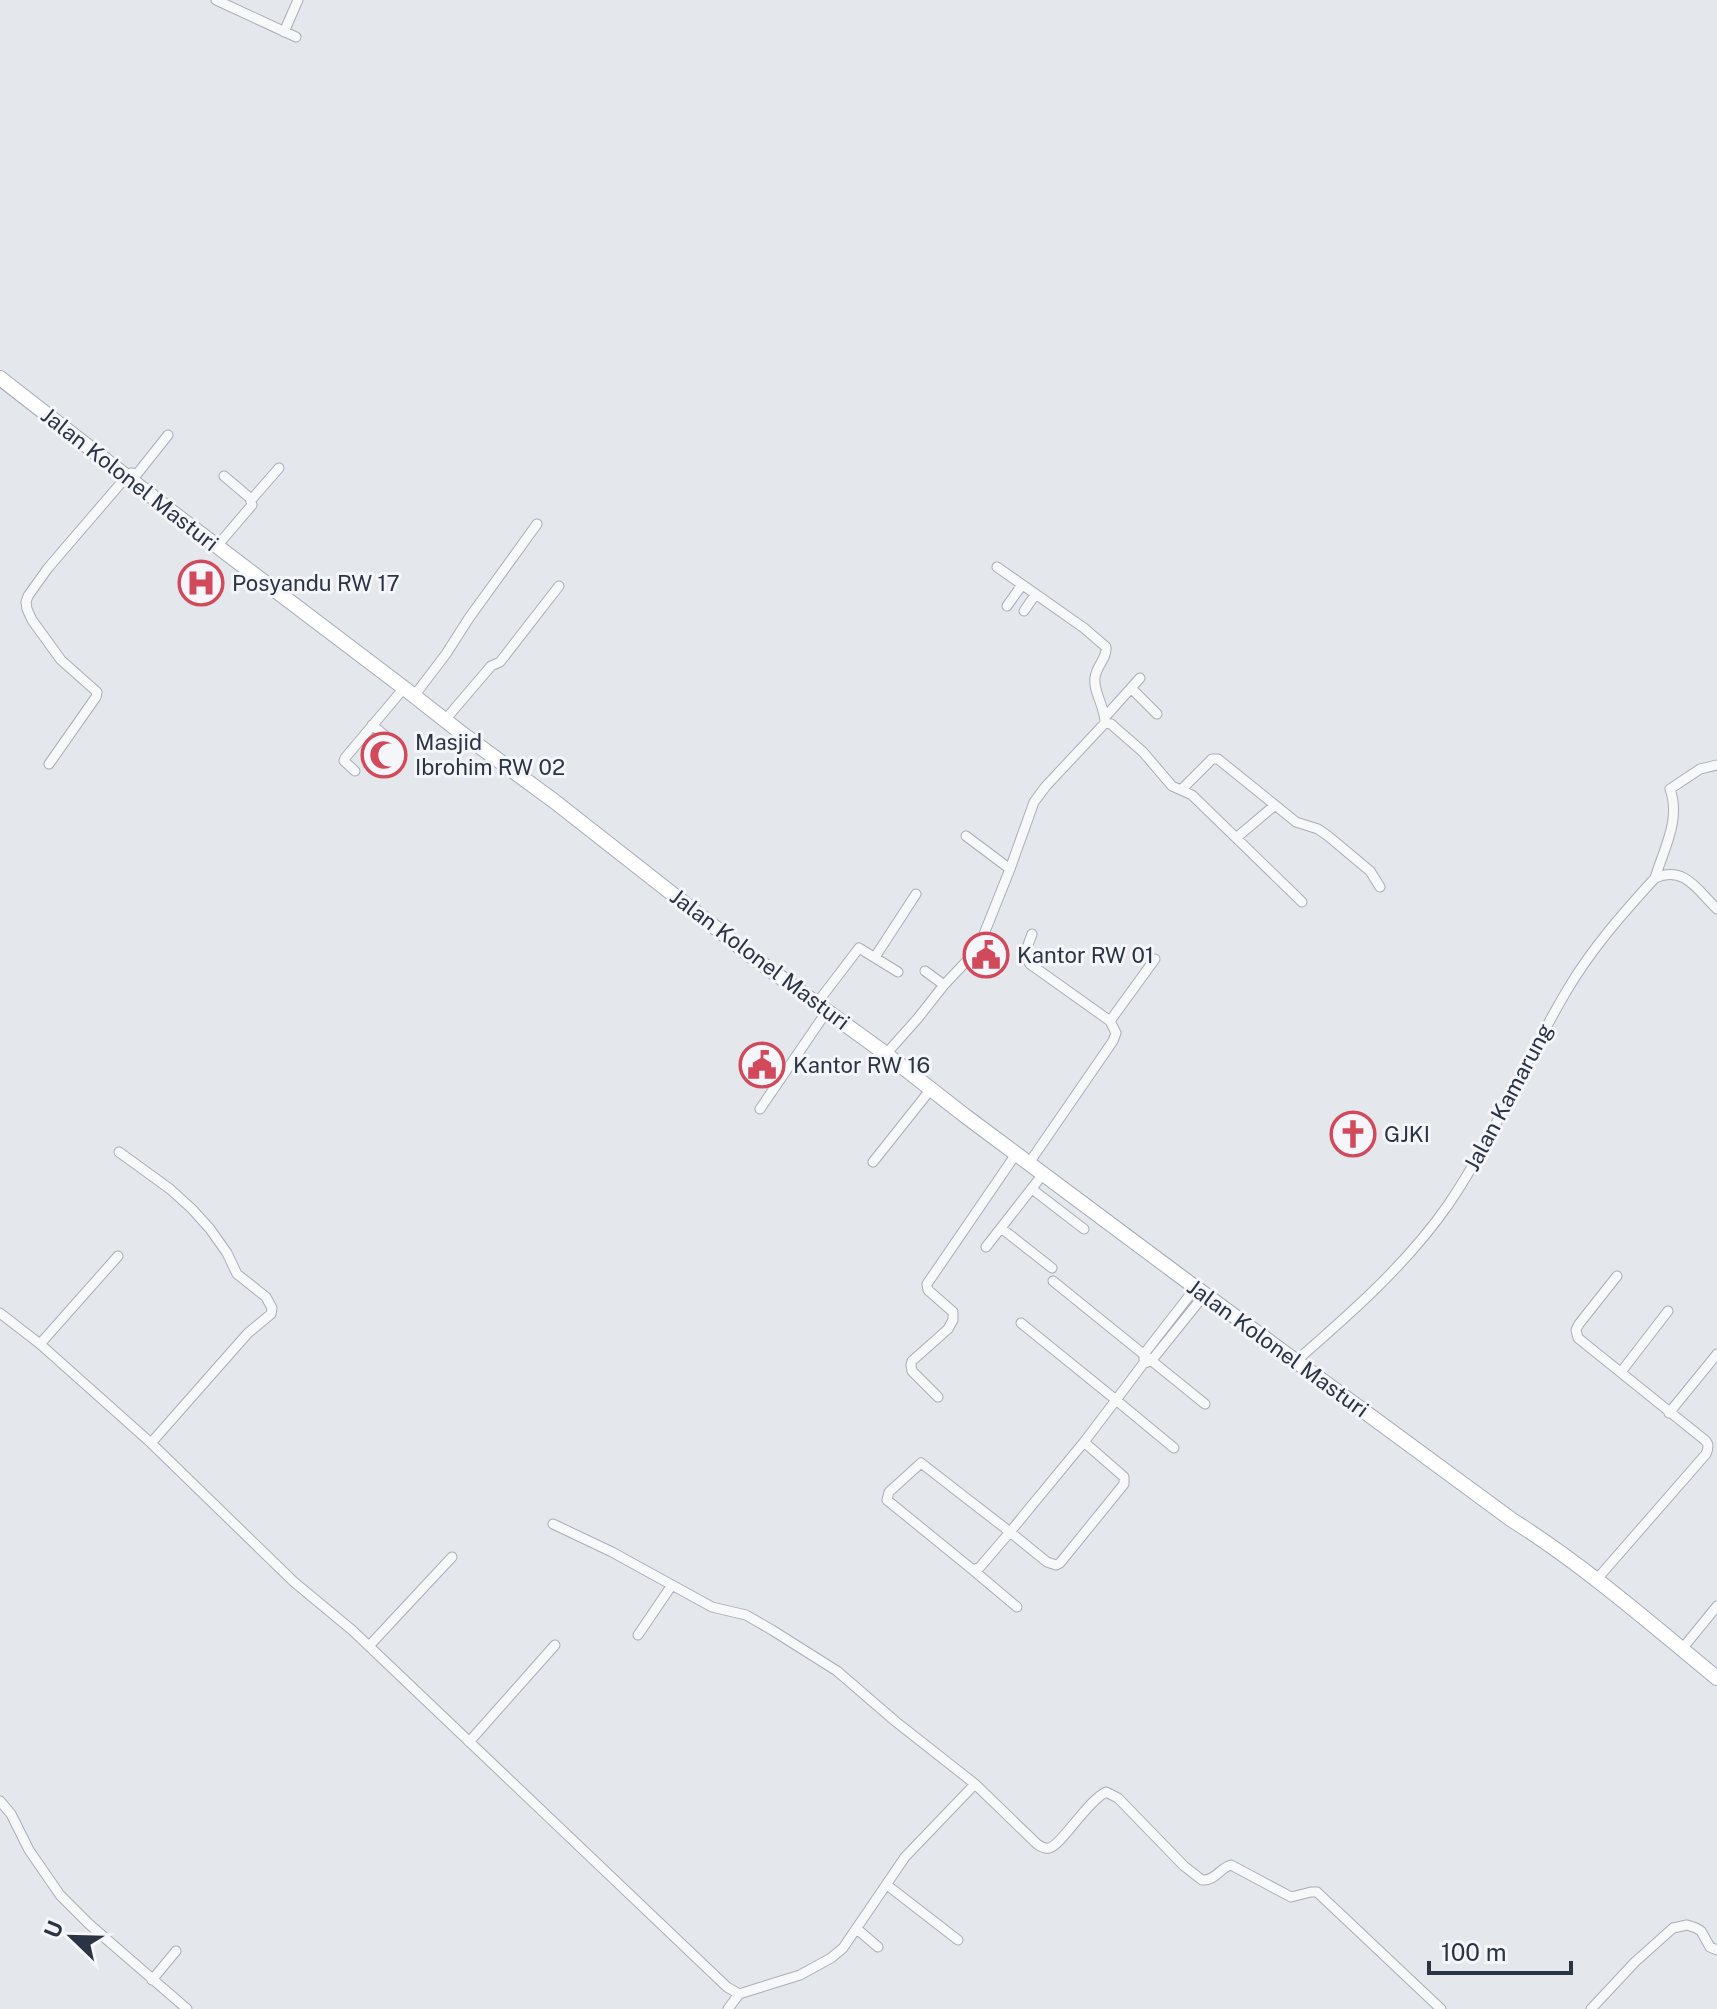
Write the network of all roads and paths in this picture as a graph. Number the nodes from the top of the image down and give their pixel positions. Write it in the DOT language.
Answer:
graph roads {
  1 [pos="216,0"];
  2 [pos="298,0"];
  3 [pos="284,32"];
  4 [pos="296,37"];
  5 [pos="0,378"];
  6 [pos="168,435"];
  7 [pos="279,468"];
  8 [pos="127,476"];
  9 [pos="224,476"];
  10 [pos="251,500"];
  11 [pos="537,524"];
  12 [pos="217,546"];
  13 [pos="997,567"];
  14 [pos="1022,585"];
  15 [pos="559,586"];
  16 [pos="1035,595"];
  17 [pos="1007,606"];
  18 [pos="1024,611"];
  19 [pos="1140,678"];
  20 [pos="1131,688"];
  21 [pos="409,692"];
  22 [pos="1157,714"];
  23 [pos="445,720"];
  24 [pos="1105,720"];
  25 [pos="372,725"];
  26 [pos="399,747"];
  27 [pos="49,764"];
  28 [pos="1717,765"];
  29 [pos="355,771"];
  30 [pos="1181,790"];
  31 [pos="1275,805"];
  32 [pos="966,836"];
  33 [pos="1236,838"];
  34 [pos="1010,869"];
  35 [pos="1655,878"];
  36 [pos="1380,887"];
  37 [pos="916,894"];
  38 [pos="1302,902"];
  39 [pos="1717,909"];
  40 [pos="1032,934"];
  41 [pos="875,957"];
  42 [pos="1155,959"];
  43 [pos="925,971"];
  44 [pos="898,972"];
  45 [pos="944,985"];
  46 [pos="822,1007"];
  47 [pos="1110,1021"];
  48 [pos="886,1054"];
  49 [pos="931,1089"];
  50 [pos="760,1109"];
  51 [pos="119,1152"];
  52 [pos="1016,1154"];
  53 [pos="873,1162"];
  54 [pos="1029,1163"];
  55 [pos="1047,1177"];
  56 [pos="1036,1192"];
  57 [pos="1001,1228"];
  58 [pos="1084,1229"];
  59 [pos="986,1247"];
  60 [pos="118,1256"];
  61 [pos="1052,1268"];
  62 [pos="1617,1276"];
  63 [pos="1053,1281"];
  64 [pos="1200,1290"];
  65 [pos="1668,1311"];
  66 [pos="0,1313"];
  67 [pos="1021,1323"];
  68 [pos="40,1344"];
  69 [pos="1717,1354"];
  70 [pos="1146,1359"];
  71 [pos="1296,1361"];
  72 [pos="1621,1372"];
  73 [pos="938,1397"];
  74 [pos="1116,1400"];
  75 [pos="1205,1404"];
  76 [pos="1669,1413"];
  77 [pos="1084,1442"];
  78 [pos="151,1443"];
  79 [pos="1174,1448"];
  80 [pos="553,1524"];
  81 [pos="1010,1532"];
  82 [pos="452,1557"];
  83 [pos="973,1570"];
  84 [pos="1597,1579"];
  85 [pos="672,1585"];
  86 [pos="1717,1606"];
  87 [pos="1017,1607"];
  88 [pos="638,1635"];
  89 [pos="555,1645"];
  90 [pos="369,1646"];
  91 [pos="1682,1649"];
  92 [pos="1717,1678"];
  93 [pos="469,1742"];
  94 [pos="975,1784"];
  95 [pos="0,1801"];
  96 [pos="887,1885"];
  97 [pos="857,1929"];
  98 [pos="958,1940"];
  99 [pos="878,1947"];
  100 [pos="1717,1950"];
  101 [pos="176,1951"];
  102 [pos="152,1980"];
  103 [pos="739,1994"];
  104 [pos="187,2009"];
  105 [pos="728,2009"];
  106 [pos="1441,2009"];
  107 [pos="1591,2009"];
  1 -- 3 [label="street"];
  2 -- 3 [label="street"];
  3 -- 4 [label="street"];
  5 -- 8 [label="main road, Jalan Kolonel Masturi"];
  6 -- 8 [label="street"];
  7 -- 10 [label="street"];
  8 -- 12 [label="main road, Jalan Kolonel Masturi"];
  8 -- 27 [label="street"];
  9 -- 10 [label="street"];
  10 -- 12 [label="street"];
  11 -- 21 [label="street"];
  12 -- 21 [label="main road, Jalan Kolonel Masturi"];
  13 -- 14 [label="street"];
  14 -- 16 [label="street"];
  14 -- 17 [label="street"];
  15 -- 23 [label="street"];
  16 -- 18 [label="street"];
  16 -- 24 [label="street"];
  19 -- 20 [label="street"];
  20 -- 22 [label="street"];
  20 -- 24 [label="street"];
  21 -- 23 [label="main road, Jalan Kolonel Masturi"];
  21 -- 25 [label="street"];
  23 -- 46 [label="main road, Jalan Kolonel Masturi"];
  24 -- 30 [label="street"];
  24 -- 34 [label="street"];
  25 -- 26 [label="street"];
  25 -- 29 [label="street"];
  28 -- 35 [label="street"];
  30 -- 31 [label="street"];
  30 -- 33 [label="street"];
  31 -- 33 [label="street"];
  31 -- 36 [label="street"];
  32 -- 34 [label="street"];
  33 -- 38 [label="street"];
  34 -- 45 [label="street"];
  35 -- 39 [label="street"];
  35 -- 71 [label="street, Jalan Kamarung"];
  37 -- 41 [label="street"];
  40 -- 47 [label="street"];
  41 -- 44 [label="street"];
  41 -- 46 [label="street"];
  42 -- 47 [label="street"];
  43 -- 45 [label="street"];
  45 -- 48 [label="street"];
  46 -- 48 [label="main road, Jalan Kolonel Masturi"];
  46 -- 50 [label="street"];
  47 -- 54 [label="street"];
  48 -- 49 [label="main road, Jalan Kolonel Masturi"];
  49 -- 52 [label="main road, Jalan Kolonel Masturi"];
  49 -- 53 [label="street"];
  51 -- 78 [label="street"];
  52 -- 54 [label="main road, Jalan Kolonel Masturi"];
  52 -- 73 [label="street"];
  54 -- 55 [label="main road, Jalan Kolonel Masturi"];
  55 -- 56 [label="street"];
  55 -- 64 [label="main road, Jalan Kolonel Masturi"];
  56 -- 57 [label="street"];
  56 -- 58 [label="street"];
  57 -- 59 [label="street"];
  57 -- 61 [label="street"];
  60 -- 68 [label="street"];
  62 -- 72 [label="street"];
  63 -- 70 [label="street"];
  64 -- 70 [label="street"];
  64 -- 71 [label="main road, Jalan Kolonel Masturi"];
  65 -- 72 [label="street"];
  66 -- 68 [label="street"];
  67 -- 74 [label="street"];
  68 -- 78 [label="street"];
  69 -- 76 [label="street"];
  70 -- 74 [label="street"];
  70 -- 75 [label="street"];
  71 -- 84 [label="main road, Jalan Kolonel Masturi"];
  72 -- 76 [label="street"];
  74 -- 77 [label="street"];
  74 -- 79 [label="street"];
  76 -- 84 [label="street"];
  77 -- 81 [label="street"];
  77 -- 81 [label="street"];
  78 -- 90 [label="street"];
  80 -- 85 [label="street"];
  81 -- 83 [label="street"];
  81 -- 83 [label="street"];
  82 -- 90 [label="street"];
  83 -- 87 [label="street"];
  84 -- 91 [label="main road, Jalan Kolonel Masturi"];
  85 -- 88 [label="street"];
  85 -- 94 [label="street"];
  86 -- 91 [label="street"];
  89 -- 93 [label="street"];
  90 -- 93 [label="street"];
  91 -- 92 [label="main road, Jalan Kolonel Masturi"];
  93 -- 103 [label="street"];
  94 -- 96 [label="street"];
  94 -- 106 [label="street"];
  95 -- 102 [label="street"];
  96 -- 97 [label="street"];
  96 -- 98 [label="street"];
  97 -- 99 [label="street"];
  97 -- 103 [label="street"];
  100 -- 107 [label="street"];
  101 -- 102 [label="street"];
  102 -- 104 [label="street"];
  103 -- 105 [label="street"];
}
